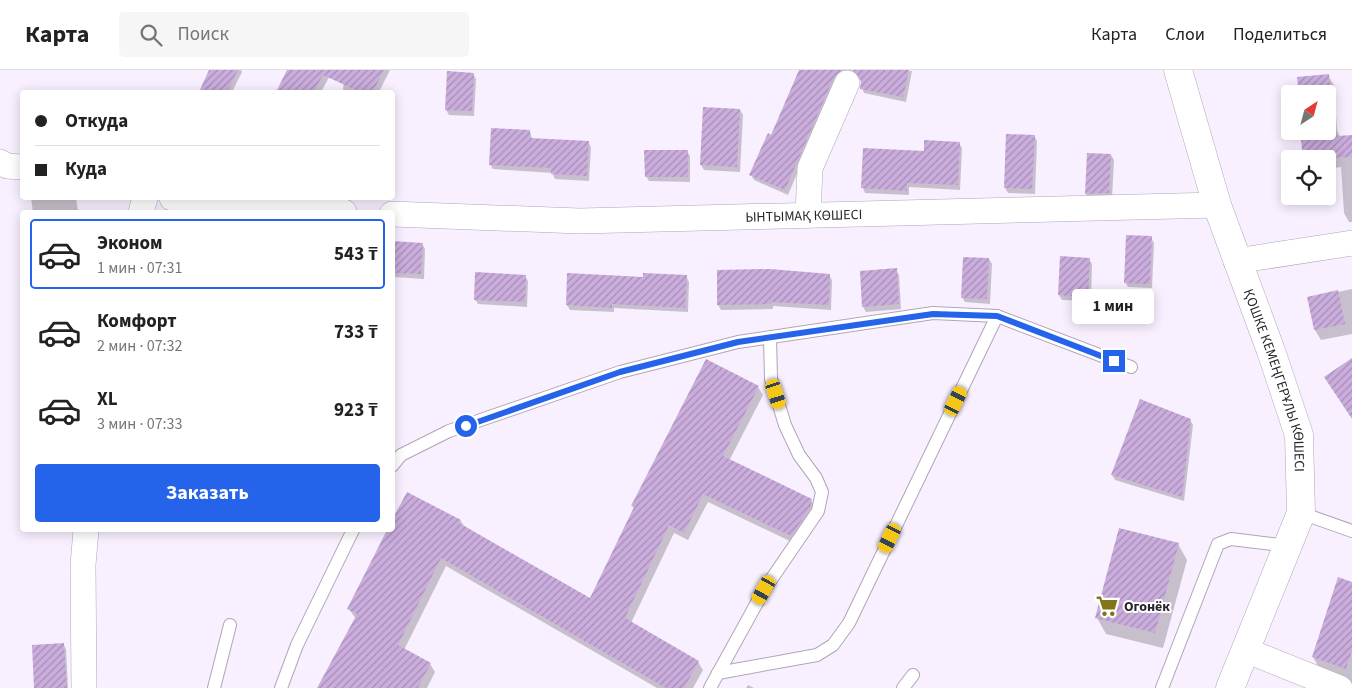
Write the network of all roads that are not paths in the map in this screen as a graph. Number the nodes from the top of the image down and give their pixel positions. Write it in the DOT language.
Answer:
graph roads {
  1 [pos="1178,70"];
  2 [pos="847,83"];
  3 [pos="0,162"];
  4 [pos="20,167"];
  5 [pos="179,200"];
  6 [pos="1216,205"];
  7 [pos="271,210"];
  8 [pos="395,214"];
  9 [pos="808,215"];
  10 [pos="1352,242"];
  11 [pos="1236,261"];
  12 [pos="997,316"];
  13 [pos="770,338"];
  14 [pos="1131,367"];
  15 [pos="395,462"];
  16 [pos="1301,513"];
  17 [pos="1352,531"];
  18 [pos="86,532"];
  19 [pos="352,532"];
  20 [pos="1288,546"];
  21 [pos="230,625"];
  22 [pos="1245,650"];
  23 [pos="718,673"];
  24 [pos="913,675"];
  25 [pos="84,688"];
  26 [pos="214,688"];
  27 [pos="281,688"];
  28 [pos="710,688"];
  29 [pos="903,688"];
  30 [pos="1162,688"];
  31 [pos="1230,688"];
  32 [pos="1340,688"];
  1 -- 6 [label="street, ҚОШКЕ КЕМЕҢГЕРҰЛЫ КӨШЕСІ"];
  2 -- 9 [label="street"];
  3 -- 4 [label="street"];
  5 -- 7 [label="street"];
  6 -- 9 [label="street, ЫНТЫМАҚ КӨШЕСІ"];
  6 -- 11 [label="street, ҚОШКЕ КЕМЕҢГЕРҰЛЫ КӨШЕСІ"];
  8 -- 9 [label="street, ЫНТЫМАҚ КӨШЕСІ"];
  10 -- 11 [label="street"];
  11 -- 16 [label="street, ҚОШКЕ КЕМЕҢГЕРҰЛЫ КӨШЕСІ"];
  12 -- 13 [label="lane"];
  12 -- 14 [label="lane"];
  12 -- 23 [label="lane"];
  13 -- 15 [label="lane"];
  13 -- 23 [label="lane"];
  16 -- 17 [label="lane"];
  16 -- 20 [label="street, ҚОШКЕ КЕМЕҢГЕРҰЛЫ КӨШЕСІ"];
  18 -- 25 [label="street"];
  19 -- 27 [label="lane"];
  20 -- 22 [label="street, ҚОШКЕ КЕМЕҢГЕРҰЛЫ КӨШЕСІ"];
  20 -- 30 [label="lane"];
  21 -- 26 [label="lane"];
  22 -- 31 [label="street, ҚОШКЕ КЕМЕҢГЕРҰЛЫ КӨШЕСІ"];
  22 -- 32 [label="street"];
  23 -- 28 [label="lane"];
  24 -- 29 [label="lane"];
}
